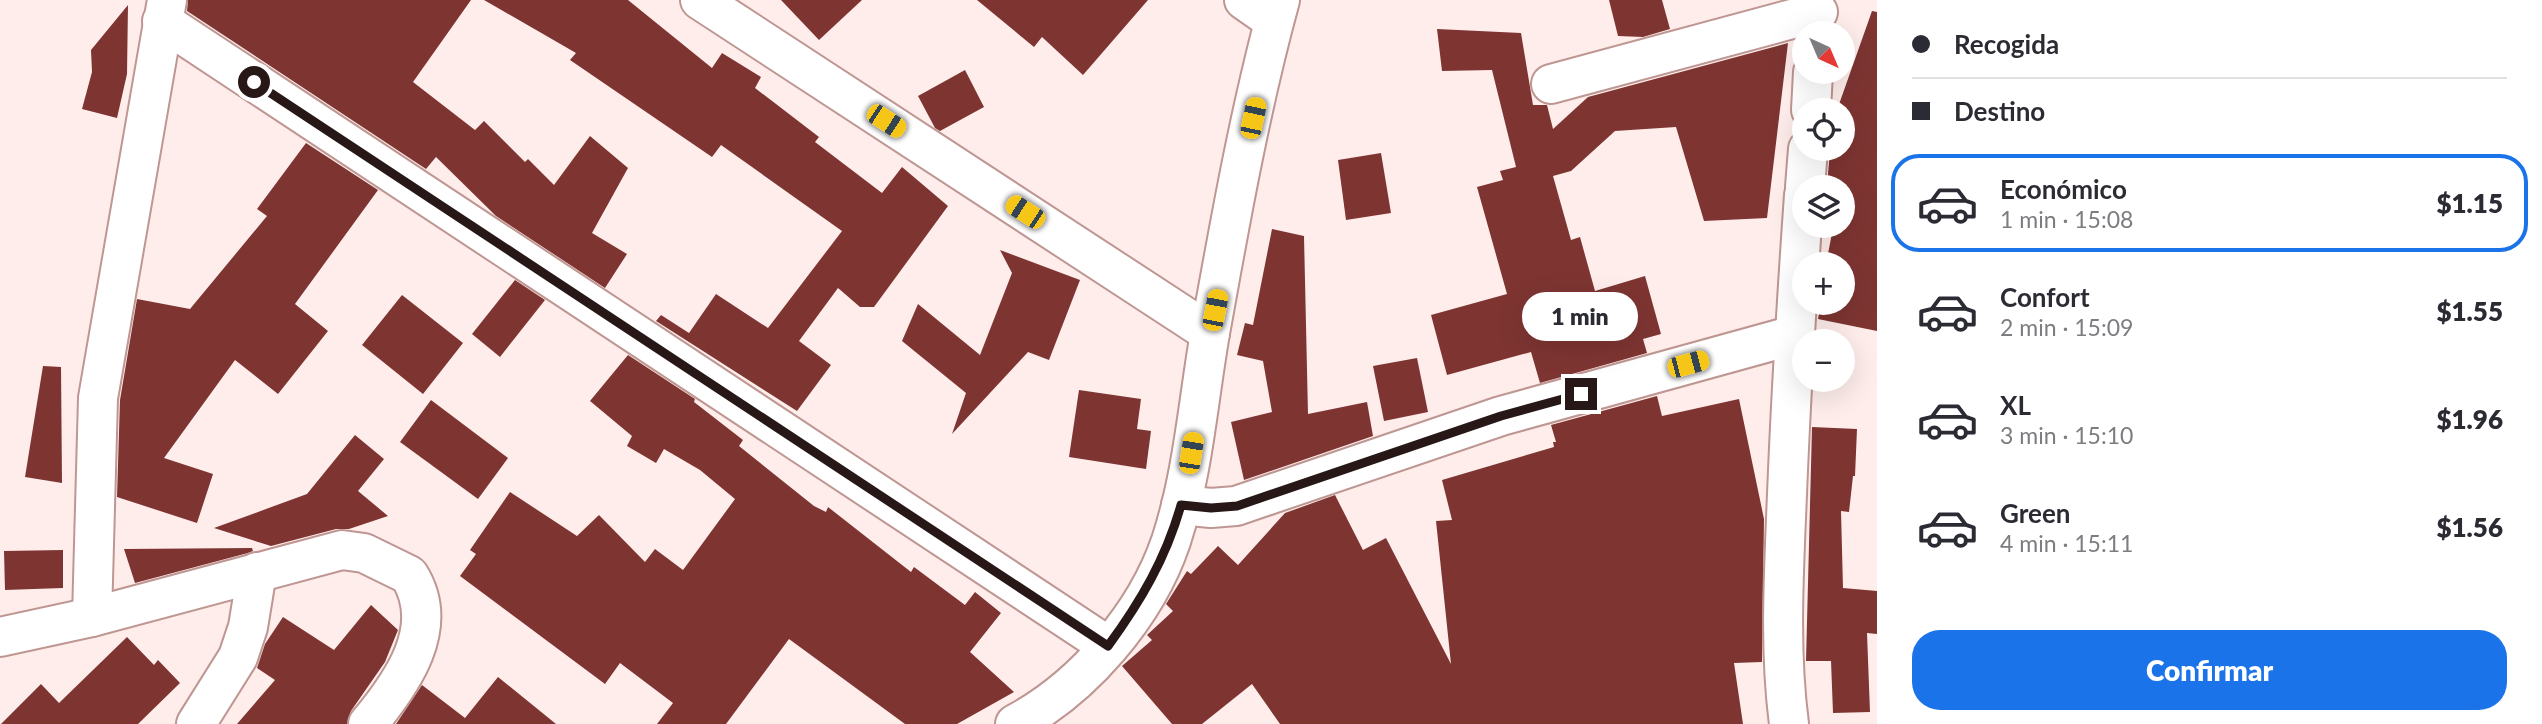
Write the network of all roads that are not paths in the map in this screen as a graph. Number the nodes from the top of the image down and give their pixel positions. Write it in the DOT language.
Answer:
graph roads {
  1 [pos="700,0"];
  2 [pos="1266,7"];
  3 [pos="164,11"];
  4 [pos="1818,15"];
  5 [pos="1551,84"];
  6 [pos="1801,238"];
  7 [pos="1794,329"];
  8 [pos="1210,334"];
  9 [pos="1792,336"];
  10 [pos="1792,391"];
  11 [pos="1181,505"];
  12 [pos="257,572"];
  13 [pos="92,617"];
  14 [pos="0,638"];
  15 [pos="1108,646"];
  16 [pos="196,724"];
  17 [pos="368,724"];
  18 [pos="1015,724"];
  19 [pos="1789,724"];
  1 -- 8 [label="street"];
  2 -- 8 [label="street"];
  3 -- 13 [label="street"];
  3 -- 15 [label="street"];
  4 -- 5 [label="street"];
  6 -- 7 [label="street"];
  8 -- 11 [label="street"];
  9 -- 11 [label="street"];
  10 -- 19 [label="street"];
  11 -- 15 [label="street"];
  12 -- 13 [label="street"];
  12 -- 16 [label="street"];
  12 -- 17 [label="street"];
  13 -- 14 [label="street"];
  15 -- 18 [label="street"];
}
